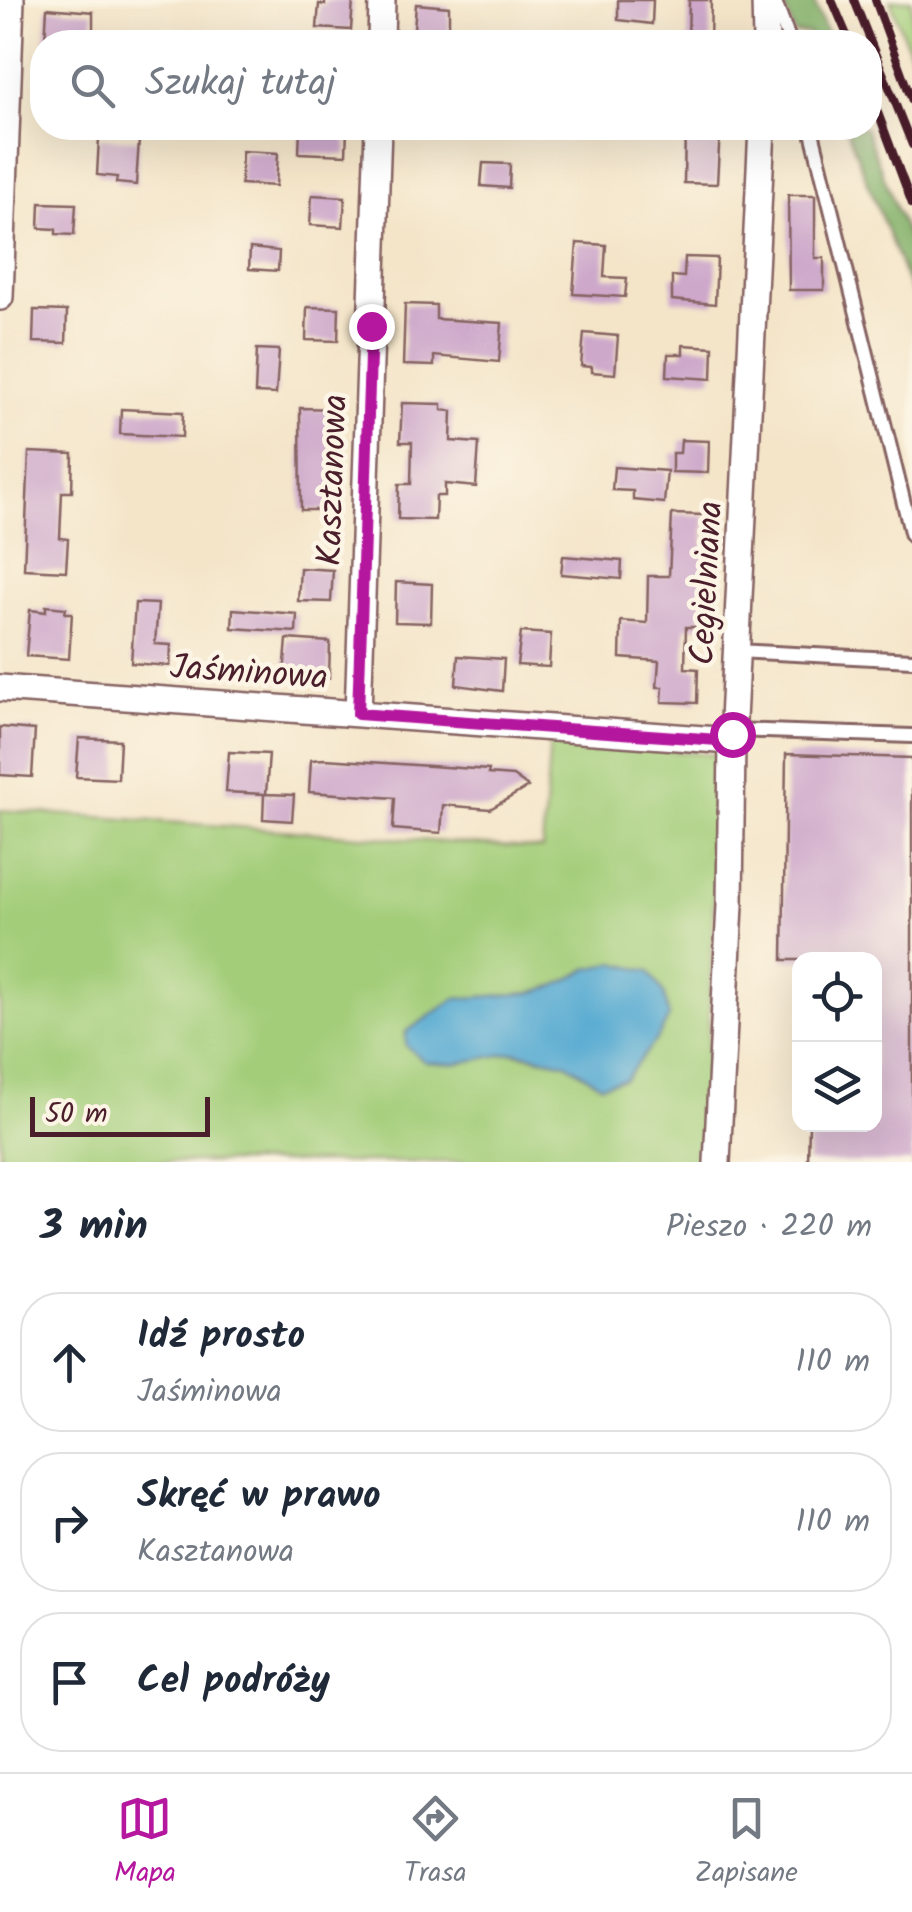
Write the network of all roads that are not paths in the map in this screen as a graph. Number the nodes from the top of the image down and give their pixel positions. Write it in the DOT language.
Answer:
graph roads {
  1 [pos="11,0"];
  2 [pos="382,0"];
  3 [pos="765,0"];
  4 [pos="774,0"];
  5 [pos="381,30"];
  6 [pos="766,30"];
  7 [pos="785,30"];
  8 [pos="378,140"];
  9 [pos="761,140"];
  10 [pos="814,140"];
  11 [pos="0,297"];
  12 [pos="912,536"];
  13 [pos="736,651"];
  14 [pos="912,660"];
  15 [pos="0,688"];
  16 [pos="358,714"];
  17 [pos="732,736"];
  18 [pos="912,736"];
  19 [pos="717,1162"];
  1 -- 11 [label="street"];
  2 -- 5 [label="street"];
  3 -- 6 [label="street"];
  4 -- 7 [label="lane"];
  8 -- 16 [label="street, Kasztanowa"];
  9 -- 13 [label="street, Cegielniana"];
  10 -- 12 [label="lane"];
  13 -- 14 [label="lane"];
  13 -- 17 [label="street, Cegielniana"];
  15 -- 16 [label="street, Jaśminowa"];
  16 -- 17 [label="street, Jaśminowa"];
  17 -- 18 [label="lane"];
  17 -- 19 [label="street, Cegielniana"];
}
